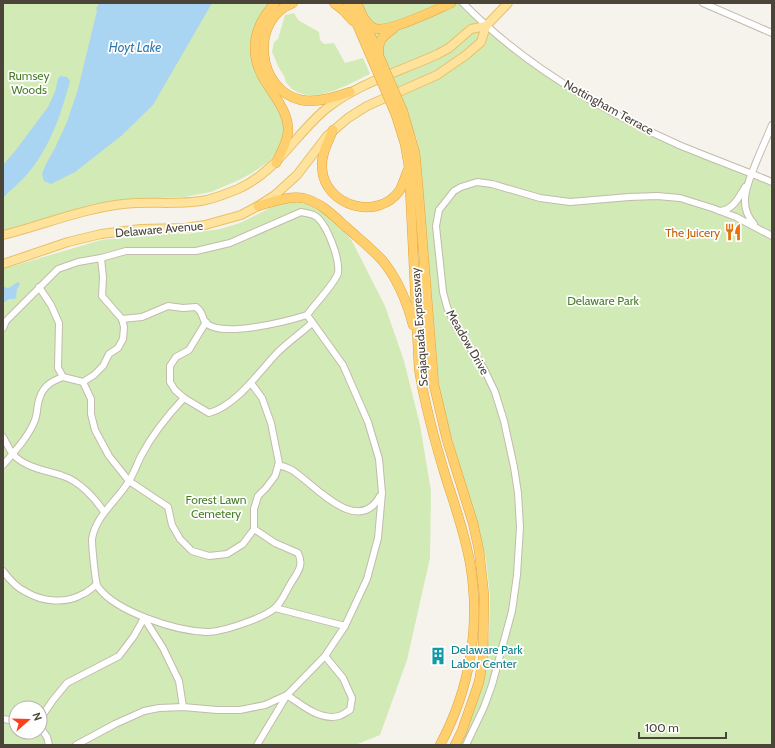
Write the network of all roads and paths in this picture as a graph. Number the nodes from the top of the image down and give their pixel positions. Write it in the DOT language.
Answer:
graph roads {
  1 [pos="275,3"];
  2 [pos="293,3"];
  3 [pos="334,3"];
  4 [pos="348,3"];
  5 [pos="357,3"];
  6 [pos="451,3"];
  7 [pos="463,3"];
  8 [pos="508,3"];
  9 [pos="703,3"];
  10 [pos="363,17"];
  11 [pos="397,26"];
  12 [pos="486,26"];
  13 [pos="361,33"];
  14 [pos="772,33"];
  15 [pos="376,57"];
  16 [pos="350,92"];
  17 [pos="400,113"];
  18 [pos="772,125"];
  19 [pos="333,130"];
  20 [pos="276,163"];
  21 [pos="409,167"];
  22 [pos="752,174"];
  23 [pos="772,182"];
  24 [pos="747,184"];
  25 [pos="258,206"];
  26 [pos="720,211"];
  27 [pos="756,227"];
  28 [pos="3,235"];
  29 [pos="772,236"];
  30 [pos="101,258"];
  31 [pos="3,264"];
  32 [pos="39,287"];
  33 [pos="307,315"];
  34 [pos="122,319"];
  35 [pos="206,322"];
  36 [pos="312,323"];
  37 [pos="3,328"];
  38 [pos="418,350"];
  39 [pos="64,377"];
  40 [pos="83,382"];
  41 [pos="251,383"];
  42 [pos="184,398"];
  43 [pos="3,437"];
  44 [pos="13,454"];
  45 [pos="3,465"];
  46 [pos="278,465"];
  47 [pos="129,481"];
  48 [pos="382,493"];
  49 [pos="104,512"];
  50 [pos="254,529"];
  51 [pos="3,571"];
  52 [pos="96,585"];
  53 [pos="276,608"];
  54 [pos="144,618"];
  55 [pos="344,626"];
  56 [pos="325,656"];
  57 [pos="287,696"];
  58 [pos="48,707"];
  59 [pos="182,707"];
  60 [pos="76,745"];
  61 [pos="257,745"];
  62 [pos="440,745"];
  63 [pos="455,745"];
  64 [pos="466,745"];
  1 -- 20 [label="highway"];
  2 -- 16 [label="highway"];
  3 -- 13 [label="highway"];
  4 -- 13 [label="highway, Scajaquada Expressway"];
  5 -- 10 [label="highway, Scajaquada Expressway"];
  6 -- 11 [label="highway"];
  7 -- 12 [label="street, Nottingham Terrace"];
  8 -- 12 [label="main road, Delaware Avenue"];
  9 -- 14 [label="street"];
  10 -- 11 [label="highway"];
  10 -- 15 [label="highway, Scajaquada Expressway"];
  11 -- 15 [label="highway"];
  12 -- 16 [label="main road, Delaware Avenue"];
  12 -- 19 [label="main road, Delaware Avenue"];
  12 -- 22 [label="street, Nottingham Terrace"];
  13 -- 15 [label="highway, Scajaquada Expressway"];
  15 -- 17 [label="highway, Scajaquada Expressway, bridge"];
  16 -- 20 [label="main road, Delaware Avenue"];
  17 -- 21 [label="highway, Scajaquada Expressway"];
  17 -- 63 [label="highway, Scajaquada Expressway"];
  18 -- 22 [label="street"];
  19 -- 21 [label="highway"];
  19 -- 25 [label="main road, Delaware Avenue"];
  20 -- 28 [label="main road, Delaware Avenue"];
  21 -- 38 [label="highway, Scajaquada Expressway"];
  22 -- 23 [label="street, Nottingham Terrace"];
  22 -- 24 [label="street"];
  24 -- 26 [label="street"];
  24 -- 27 [label="street"];
  25 -- 31 [label="main road, Delaware Avenue"];
  25 -- 38 [label="highway"];
  26 -- 27 [label="street, Meadow Drive"];
  26 -- 64 [label="street, Meadow Drive"];
  27 -- 29 [label="street, Meadow Drive"];
  30 -- 32 [label="street"];
  30 -- 33 [label="street"];
  30 -- 34 [label="street"];
  32 -- 37 [label="street"];
  32 -- 39 [label="street"];
  33 -- 35 [label="street"];
  33 -- 36 [label="street"];
  34 -- 35 [label="street"];
  34 -- 40 [label="street"];
  35 -- 42 [label="street"];
  36 -- 41 [label="street"];
  36 -- 48 [label="street"];
  38 -- 62 [label="highway, Scajaquada Expressway"];
  39 -- 40 [label="street"];
  39 -- 44 [label="street"];
  40 -- 47 [label="street"];
  41 -- 42 [label="street"];
  41 -- 46 [label="street"];
  42 -- 47 [label="street"];
  43 -- 44 [label="street"];
  44 -- 45 [label="street"];
  44 -- 49 [label="street"];
  46 -- 48 [label="street"];
  46 -- 50 [label="street"];
  47 -- 49 [label="street"];
  47 -- 50 [label="street"];
  48 -- 55 [label="street"];
  49 -- 52 [label="street"];
  50 -- 53 [label="street"];
  51 -- 52 [label="street"];
  52 -- 54 [label="street"];
  53 -- 54 [label="street"];
  53 -- 55 [label="street"];
  54 -- 58 [label="street"];
  54 -- 59 [label="street"];
  55 -- 56 [label="street"];
  56 -- 57 [label="street"];
  56 -- 57 [label="street"];
  57 -- 59 [label="street"];
  57 -- 61 [label="street"];
  59 -- 60 [label="street"];
}
